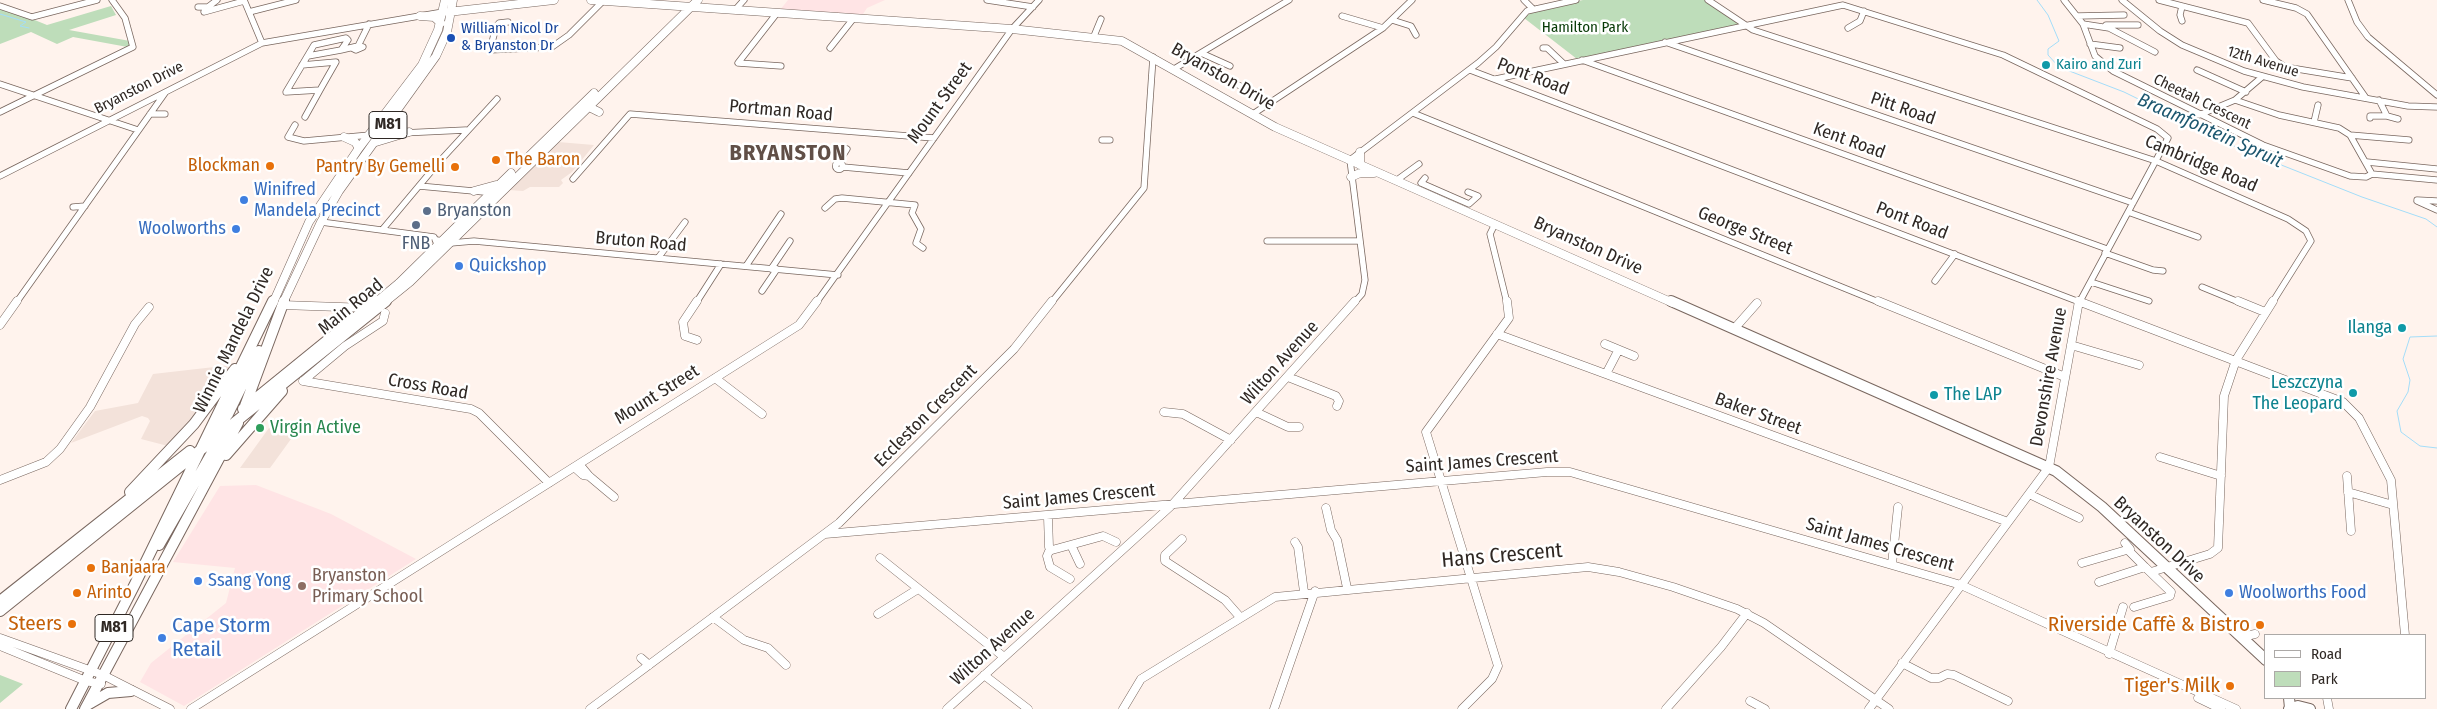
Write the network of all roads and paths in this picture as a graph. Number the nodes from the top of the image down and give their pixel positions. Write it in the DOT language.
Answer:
graph roads {
  1 [pos="97,0"];
  2 [pos="112,0"];
  3 [pos="217,0"];
  4 [pos="244,0"];
  5 [pos="296,0"];
  6 [pos="445,0"];
  7 [pos="454,0"];
  8 [pos="554,0"];
  9 [pos="591,0"];
  10 [pos="603,0"];
  11 [pos="624,0"];
  12 [pos="744,0"];
  13 [pos="987,0"];
  14 [pos="1039,0"];
  15 [pos="1289,0"];
  16 [pos="1412,0"];
  17 [pos="1532,0"];
  18 [pos="1576,0"];
  19 [pos="1708,0"];
  20 [pos="1841,0"];
  21 [pos="2064,0"];
  22 [pos="2122,0"];
  23 [pos="2159,0"];
  24 [pos="2263,0"];
  25 [pos="2348,0"];
  26 [pos="527,1"];
  27 [pos="1525,1"];
  28 [pos="689,5"];
  29 [pos="0,6"];
  30 [pos="1850,6"];
  31 [pos="2182,6"];
  32 [pos="198,7"];
  33 [pos="474,7"];
  34 [pos="1033,7"];
  35 [pos="1533,9"];
  36 [pos="207,10"];
  37 [pos="452,10"];
  38 [pos="735,10"];
  39 [pos="443,11"];
  40 [pos="1864,11"];
  41 [pos="249,12"];
  42 [pos="777,13"];
  43 [pos="2124,15"];
  44 [pos="420,16"];
  45 [pos="1342,16"];
  46 [pos="2077,16"];
  47 [pos="853,19"];
  48 [pos="1101,19"];
  49 [pos="1392,20"];
  50 [pos="2182,21"];
  51 [pos="441,22"];
  52 [pos="508,22"];
  53 [pos="2082,23"];
  54 [pos="370,24"];
  55 [pos="1744,25"];
  56 [pos="2138,25"];
  57 [pos="449,26"];
  58 [pos="1383,28"];
  59 [pos="1848,28"];
  60 [pos="1011,30"];
  61 [pos="1416,35"];
  62 [pos="1094,36"];
  63 [pos="1664,42"];
  64 [pos="262,43"];
  65 [pos="2090,44"];
  66 [pos="830,48"];
  67 [pos="1543,48"];
  68 [pos="2120,48"];
  69 [pos="341,50"];
  70 [pos="2155,52"];
  71 [pos="1201,54"];
  72 [pos="308,56"];
  73 [pos="1153,58"];
  74 [pos="1582,60"];
  75 [pos="302,64"];
  76 [pos="1195,64"];
  77 [pos="1564,64"];
  78 [pos="781,66"];
  79 [pos="1230,66"];
  80 [pos="1174,69"];
  81 [pos="1470,70"];
  82 [pos="2197,70"];
  83 [pos="2262,77"];
  84 [pos="2352,78"];
  85 [pos="1496,79"];
  86 [pos="0,84"];
  87 [pos="320,90"];
  88 [pos="167,91"];
  89 [pos="2246,92"];
  90 [pos="2437,94"];
  91 [pos="35,95"];
  92 [pos="2366,98"];
  93 [pos="150,99"];
  94 [pos="496,99"];
  95 [pos="2235,100"];
  96 [pos="2379,100"];
  97 [pos="159,102"];
  98 [pos="1268,105"];
  99 [pos="2318,105"];
  100 [pos="2437,107"];
  101 [pos="594,109"];
  102 [pos="0,112"];
  103 [pos="1413,113"];
  104 [pos="150,114"];
  105 [pos="165,114"];
  106 [pos="579,114"];
  107 [pos="1253,114"];
  108 [pos="2199,115"];
  109 [pos="2387,116"];
  110 [pos="305,117"];
  111 [pos="2370,118"];
  112 [pos="2398,119"];
  113 [pos="108,120"];
  114 [pos="391,120"];
  115 [pos="2314,122"];
  116 [pos="295,125"];
  117 [pos="138,130"];
  118 [pos="466,130"];
  119 [pos="407,133"];
  120 [pos="381,134"];
  121 [pos="370,135"];
  122 [pos="2350,136"];
  123 [pos="344,137"];
  124 [pos="934,138"];
  125 [pos="1102,140"];
  126 [pos="1110,140"];
  127 [pos="2408,140"];
  128 [pos="375,143"];
  129 [pos="359,148"];
  130 [pos="847,149"];
  131 [pos="1360,152"];
  132 [pos="1350,160"];
  133 [pos="2156,161"];
  134 [pos="2367,162"];
  135 [pos="1419,164"];
  136 [pos="1360,165"];
  137 [pos="2437,169"];
  138 [pos="909,172"];
  139 [pos="2369,175"];
  140 [pos="0,176"];
  141 [pos="1387,176"];
  142 [pos="1351,177"];
  143 [pos="1425,178"];
  144 [pos="573,179"];
  145 [pos="1397,180"];
  146 [pos="2437,180"];
  147 [pos="501,183"];
  148 [pos="418,186"];
  149 [pos="473,191"];
  150 [pos="1431,191"];
  151 [pos="1468,192"];
  152 [pos="495,193"];
  153 [pos="1446,199"];
  154 [pos="2437,201"];
  155 [pos="888,202"];
  156 [pos="2133,203"];
  157 [pos="86,204"];
  158 [pos="75,205"];
  159 [pos="825,208"];
  160 [pos="474,210"];
  161 [pos="2437,210"];
  162 [pos="2128,212"];
  163 [pos="781,214"];
  164 [pos="321,222"];
  165 [pos="685,222"];
  166 [pos="1495,224"];
  167 [pos="382,230"];
  168 [pos="2198,237"];
  169 [pos="790,240"];
  170 [pos="1267,241"];
  171 [pos="1360,241"];
  172 [pos="438,243"];
  173 [pos="451,243"];
  174 [pos="923,248"];
  175 [pos="2106,251"];
  176 [pos="1955,254"];
  177 [pos="658,258"];
  178 [pos="722,264"];
  179 [pos="746,266"];
  180 [pos="774,269"];
  181 [pos="288,271"];
  182 [pos="2162,271"];
  183 [pos="838,275"];
  184 [pos="1935,281"];
  185 [pos="2091,282"];
  186 [pos="2202,287"];
  187 [pos="762,291"];
  188 [pos="2079,301"];
  189 [pos="2149,301"];
  190 [pos="1757,303"];
  191 [pos="282,305"];
  192 [pos="149,306"];
  193 [pos="376,310"];
  194 [pos="2265,312"];
  195 [pos="0,325"];
  196 [pos="274,327"];
  197 [pos="1734,329"];
  198 [pos="1497,334"];
  199 [pos="697,340"];
  200 [pos="1605,344"];
  201 [pos="2070,345"];
  202 [pos="252,346"];
  203 [pos="1618,351"];
  204 [pos="1634,356"];
  205 [pos="2236,360"];
  206 [pos="2140,365"];
  207 [pos="306,366"];
  208 [pos="1606,374"];
  209 [pos="1288,376"];
  210 [pos="2065,377"];
  211 [pos="715,378"];
  212 [pos="1336,406"];
  213 [pos="244,408"];
  214 [pos="1164,412"];
  215 [pos="1256,412"];
  216 [pos="762,414"];
  217 [pos="240,419"];
  218 [pos="1299,427"];
  219 [pos="222,429"];
  220 [pos="612,432"];
  221 [pos="620,438"];
  222 [pos="205,439"];
  223 [pos="1231,440"];
  224 [pos="199,451"];
  225 [pos="2160,457"];
  226 [pos="577,466"];
  227 [pos="2049,467"];
  228 [pos="212,474"];
  229 [pos="2221,476"];
  230 [pos="2347,476"];
  231 [pos="0,480"];
  232 [pos="1440,481"];
  233 [pos="549,482"];
  234 [pos="2348,492"];
  235 [pos="2029,494"];
  236 [pos="614,497"];
  237 [pos="1172,505"];
  238 [pos="2393,506"];
  239 [pos="1898,507"];
  240 [pos="1326,508"];
  241 [pos="1048,516"];
  242 [pos="2079,518"];
  243 [pos="2008,522"];
  244 [pos="90,530"];
  245 [pos="2351,531"];
  246 [pos="825,534"];
  247 [pos="1182,539"];
  248 [pos="1116,542"];
  249 [pos="1296,542"];
  250 [pos="1071,545"];
  251 [pos="1050,549"];
  252 [pos="880,558"];
  253 [pos="1080,564"];
  254 [pos="1892,564"];
  255 [pos="2082,564"];
  256 [pos="2166,568"];
  257 [pos="2148,570"];
  258 [pos="1470,577"];
  259 [pos="1070,579"];
  260 [pos="2099,582"];
  261 [pos="135,584"];
  262 [pos="1961,585"];
  263 [pos="1347,588"];
  264 [pos="918,589"];
  265 [pos="1315,591"];
  266 [pos="1304,592"];
  267 [pos="0,601"];
  268 [pos="2123,607"];
  269 [pos="2134,607"];
  270 [pos="0,611"];
  271 [pos="1747,613"];
  272 [pos="878,614"];
  273 [pos="713,617"];
  274 [pos="1240,617"];
  275 [pos="2255,634"];
  276 [pos="2406,634"];
  277 [pos="2242,637"];
  278 [pos="0,638"];
  279 [pos="0,646"];
  280 [pos="2109,654"];
  281 [pos="1004,657"];
  282 [pos="641,658"];
  283 [pos="2264,658"];
  284 [pos="1902,663"];
  285 [pos="2264,663"];
  286 [pos="649,665"];
  287 [pos="786,665"];
  288 [pos="2140,668"];
  289 [pos="984,675"];
  290 [pos="89,676"];
  291 [pos="104,680"];
  292 [pos="131,691"];
  293 [pos="2297,699"];
  294 [pos="1875,700"];
  295 [pos="1750,701"];
  296 [pos="2008,701"];
  297 [pos="86,707"];
  298 [pos="71,709"];
  299 [pos="170,709"];
  300 [pos="191,709"];
  301 [pos="590,709"];
  302 [pos="947,709"];
  303 [pos="1028,709"];
  304 [pos="1123,709"];
  305 [pos="1274,709"];
  306 [pos="1462,709"];
  307 [pos="1666,709"];
  308 [pos="1765,709"];
  309 [pos="1868,709"];
  310 [pos="1889,709"];
  311 [pos="2221,709"];
  312 [pos="2236,709"];
  313 [pos="2289,709"];
  314 [pos="2309,709"];
  1 -- 29 [label="street"];
  2 -- 91 [label="street"];
  3 -- 36 [label="street"];
  4 -- 36 [label="street"];
  4 -- 41 [label="street"];
  5 -- 41 [label="street"];
  6 -- 39 [label="main road, Winnie Mandela Drive / M81"];
  7 -- 33 [label="main road"];
  7 -- 37 [label="main road, Winnie Mandela Drive / M81"];
  8 -- 26 [label="main road, Bryanston Drive"];
  9 -- 10 [label="main road, Bryanston Drive"];
  10 -- 28 [label="main road, Bryanston Drive"];
  10 -- 52 [label="street"];
  11 -- 28 [label="main road, Bryanston Drive"];
  12 -- 38 [label="street"];
  13 -- 34 [label="street"];
  14 -- 34 [label="street, Mount Street"];
  15 -- 71 [label="street"];
  16 -- 49 [label="street"];
  17 -- 27 [label="street"];
  18 -- 35 [label="street"];
  19 -- 55 [label="street, Cambridge Road"];
  20 -- 30 [label="street"];
  21 -- 46 [label="street, Cheetah Crescent"];
  22 -- 83 [label="street, 12th Avenue"];
  23 -- 31 [label="street"];
  24 -- 84 [label="street"];
  25 -- 90 [label="street"];
  26 -- 33 [label="main road, Bryanston Drive"];
  27 -- 35 [label="street"];
  28 -- 38 [label="main road, Bryanston Drive"];
  28 -- 101 [label="main road"];
  28 -- 106 [label="main road, Main Road"];
  30 -- 40 [label="street"];
  30 -- 55 [label="street"];
  31 -- 50 [label="street"];
  31 -- 84 [label="street"];
  32 -- 36 [label="street"];
  33 -- 37 [label="main road, Bryanston Drive"];
  33 -- 57 [label="main road"];
  34 -- 60 [label="street, Mount Street"];
  35 -- 81 [label="street"];
  37 -- 39 [label="main road, Bryanston Drive"];
  37 -- 57 [label="main road, Winnie Mandela Drive / M81"];
  38 -- 42 [label="main road, Bryanston Drive"];
  39 -- 44 [label="street, Bryanston Drive"];
  39 -- 51 [label="main road, Winnie Mandela Drive / M81"];
  39 -- 54 [label="street, Bryanston Drive"];
  40 -- 59 [label="street"];
  40 -- 133 [label="street, Devonshire Avenue"];
  41 -- 64 [label="street"];
  42 -- 47 [label="main road, Bryanston Drive"];
  42 -- 78 [label="street"];
  43 -- 46 [label="street"];
  44 -- 51 [label="main road"];
  44 -- 54 [label="street, Bryanston Drive"];
  45 -- 58 [label="street"];
  46 -- 53 [label="street, Cheetah Crescent"];
  47 -- 60 [label="main road, Bryanston Drive"];
  47 -- 66 [label="street"];
  48 -- 62 [label="street"];
  49 -- 58 [label="street"];
  49 -- 61 [label="street"];
  51 -- 121 [label="main road, Winnie Mandela Drive / M81"];
  53 -- 56 [label="street"];
  53 -- 65 [label="street, Cheetah Crescent"];
  53 -- 70 [label="street"];
  54 -- 64 [label="street, Bryanston Drive"];
  54 -- 69 [label="street"];
  55 -- 63 [label="street"];
  55 -- 133 [label="street, Cambridge Road"];
  57 -- 114 [label="main road, Winnie Mandela Drive / M81"];
  58 -- 98 [label="street"];
  60 -- 62 [label="main road, Bryanston Drive"];
  60 -- 124 [label="street, Mount Street"];
  62 -- 73 [label="main road, Bryanston Drive"];
  63 -- 74 [label="street"];
  63 -- 156 [label="street, Pitt Road"];
  64 -- 88 [label="street, Bryanston Drive"];
  65 -- 68 [label="street"];
  65 -- 108 [label="street, Cheetah Crescent"];
  67 -- 77 [label="street"];
  69 -- 72 [label="street"];
  69 -- 72 [label="street"];
  71 -- 79 [label="street"];
  71 -- 80 [label="street"];
  72 -- 75 [label="street"];
  73 -- 80 [label="main road, Bryanston Drive"];
  73 -- 246 [label="street, Eccleston Crescent"];
  74 -- 77 [label="street"];
  74 -- 175 [label="street, Kent Road"];
  75 -- 87 [label="street"];
  75 -- 87 [label="street"];
  76 -- 98 [label="street"];
  77 -- 85 [label="street"];
  80 -- 107 [label="main road, Bryanston Drive"];
  81 -- 85 [label="street, Pont Road"];
  81 -- 103 [label="street"];
  82 -- 89 [label="street"];
  83 -- 89 [label="street"];
  83 -- 92 [label="street, 12th Avenue"];
  84 -- 92 [label="street"];
  85 -- 176 [label="street, Pont Road"];
  86 -- 91 [label="street"];
  87 -- 110 [label="street"];
  88 -- 93 [label="street, Bryanston Drive"];
  88 -- 97 [label="street"];
  89 -- 95 [label="street"];
  91 -- 102 [label="street"];
  91 -- 113 [label="street"];
  92 -- 96 [label="street, 12th Avenue"];
  93 -- 97 [label="street"];
  93 -- 113 [label="street, Bryanston Drive"];
  94 -- 118 [label="street"];
  95 -- 108 [label="street"];
  95 -- 115 [label="street"];
  96 -- 100 [label="street, 12th Avenue"];
  96 -- 109 [label="street"];
  97 -- 104 [label="street"];
  98 -- 107 [label="street"];
  99 -- 115 [label="street"];
  101 -- 106 [label="main road"];
  103 -- 131 [label="street"];
  103 -- 210 [label="street, George Street"];
  104 -- 105 [label="street"];
  104 -- 117 [label="street"];
  106 -- 147 [label="main road, Main Road"];
  106 -- 152 [label="main road, Main Road"];
  107 -- 132 [label="main road, Bryanston Drive"];
  108 -- 139 [label="street, Cheetah Crescent"];
  109 -- 111 [label="street"];
  109 -- 112 [label="street"];
  113 -- 117 [label="street"];
  113 -- 140 [label="street, Bryanston Drive"];
  114 -- 119 [label="main road"];
  114 -- 120 [label="main road, Winnie Mandela Drive / M81"];
  115 -- 122 [label="street"];
  116 -- 123 [label="street"];
  117 -- 157 [label="street"];
  118 -- 119 [label="street"];
  118 -- 148 [label="street"];
  119 -- 120 [label="street"];
  119 -- 128 [label="main road"];
  120 -- 121 [label="street"];
  120 -- 128 [label="main road, Winnie Mandela Drive / M81"];
  121 -- 123 [label="street"];
  121 -- 129 [label="main road, Winnie Mandela Drive / M81"];
  122 -- 127 [label="street"];
  122 -- 134 [label="street"];
  123 -- 129 [label="main road"];
  124 -- 138 [label="street, Mount Street"];
  124 -- 144 [label="street, Portman Road"];
  125 -- 126 [label="street"];
  128 -- 164 [label="main road, Winnie Mandela Drive / M81"];
  129 -- 181 [label="main road, Winnie Mandela Drive / M81"];
  130 -- 138 [label="street"];
  131 -- 132 [label="street"];
  131 -- 136 [label="main road"];
  132 -- 136 [label="main road, Bryanston Drive"];
  132 -- 142 [label="street, Wilton Avenue"];
  133 -- 156 [label="street, Devonshire Avenue"];
  133 -- 194 [label="street, Cambridge Road"];
  134 -- 137 [label="street"];
  134 -- 139 [label="street"];
  135 -- 145 [label="street"];
  136 -- 141 [label="main road, Bryanston Drive"];
  138 -- 155 [label="street, Mount Street"];
  139 -- 146 [label="street, Cheetah Crescent"];
  141 -- 142 [label="main road"];
  141 -- 145 [label="main road, Bryanston Drive"];
  142 -- 171 [label="street, Wilton Avenue"];
  143 -- 150 [label="street"];
  145 -- 150 [label="main road, Bryanston Drive"];
  147 -- 149 [label="main road"];
  147 -- 152 [label="main road, Main Road"];
  148 -- 149 [label="street"];
  148 -- 167 [label="street"];
  149 -- 152 [label="street"];
  149 -- 160 [label="main road"];
  150 -- 153 [label="main road, Bryanston Drive"];
  151 -- 153 [label="street"];
  152 -- 160 [label="main road, Main Road"];
  152 -- 173 [label="main road, Main Road"];
  153 -- 166 [label="main road, Bryanston Drive"];
  154 -- 161 [label="street"];
  155 -- 159 [label="street"];
  155 -- 174 [label="street"];
  155 -- 183 [label="street, Mount Street"];
  156 -- 162 [label="street, Devonshire Avenue"];
  157 -- 158 [label="street"];
  157 -- 195 [label="street"];
  160 -- 172 [label="main road, Main Road"];
  162 -- 168 [label="street"];
  162 -- 175 [label="street, Devonshire Avenue"];
  163 -- 179 [label="street"];
  164 -- 167 [label="street, Bruton Road"];
  164 -- 181 [label="main road"];
  164 -- 191 [label="main road, Winnie Mandela Drive / M81"];
  165 -- 177 [label="street"];
  166 -- 197 [label="main road, Bryanston Drive"];
  166 -- 198 [label="street"];
  167 -- 172 [label="street, Bruton Road"];
  169 -- 180 [label="street"];
  170 -- 171 [label="street"];
  171 -- 209 [label="street, Wilton Avenue"];
  172 -- 173 [label="street, Bruton Road"];
  172 -- 193 [label="main road, Main Road"];
  173 -- 177 [label="street, Bruton Road"];
  173 -- 193 [label="main road, Main Road"];
  175 -- 182 [label="street, Kent Road"];
  175 -- 185 [label="street, Devonshire Avenue"];
  176 -- 184 [label="street"];
  176 -- 188 [label="street, Pont Road"];
  177 -- 178 [label="street, Bruton Road"];
  178 -- 179 [label="street, Bruton Road"];
  178 -- 199 [label="street"];
  179 -- 180 [label="street, Bruton Road"];
  180 -- 183 [label="street, Bruton Road"];
  180 -- 187 [label="street"];
  181 -- 202 [label="main road, Winnie Mandela Drive / M81"];
  183 -- 211 [label="street, Mount Street"];
  185 -- 188 [label="street, Devonshire Avenue"];
  185 -- 189 [label="street"];
  186 -- 194 [label="street"];
  188 -- 201 [label="street, Devonshire Avenue"];
  188 -- 205 [label="street, Pont Road"];
  190 -- 197 [label="street"];
  191 -- 193 [label="street"];
  191 -- 196 [label="main road, Winnie Mandela Drive / M81"];
  192 -- 231 [label="street"];
  193 -- 207 [label="main road, Main Road"];
  193 -- 213 [label="main road, Main Road"];
  193 -- 233 [label="street, Cross Road"];
  194 -- 205 [label="street, Cambridge Road"];
  196 -- 213 [label="main road, Winnie Mandela Drive / M81"];
  196 -- 219 [label="main road"];
  197 -- 227 [label="main road, Bryanston Drive"];
  198 -- 208 [label="street, Baker Street"];
  198 -- 232 [label="street"];
  200 -- 203 [label="street"];
  201 -- 206 [label="street"];
  201 -- 210 [label="street, Devonshire Avenue"];
  202 -- 222 [label="main road, Winnie Mandela Drive / M81"];
  202 -- 244 [label="main road"];
  203 -- 204 [label="street"];
  203 -- 208 [label="street"];
  205 -- 229 [label="street, Cambridge Road"];
  205 -- 238 [label="street, Pont Road"];
  207 -- 217 [label="main road, Main Road"];
  207 -- 228 [label="main road"];
  208 -- 243 [label="street, Baker Street"];
  209 -- 212 [label="street"];
  209 -- 215 [label="street, Wilton Avenue"];
  210 -- 227 [label="street, Devonshire Avenue"];
  211 -- 216 [label="street"];
  211 -- 221 [label="street, Mount Street"];
  213 -- 217 [label="main road, Winnie Mandela Drive / M81"];
  213 -- 219 [label="main road"];
  214 -- 223 [label="street"];
  215 -- 218 [label="street"];
  215 -- 223 [label="street, Wilton Avenue"];
  217 -- 219 [label="main road, Main Road"];
  217 -- 228 [label="main road, Winnie Mandela Drive / M81"];
  219 -- 222 [label="main road, Main Road"];
  219 -- 224 [label="main road, Main Road"];
  219 -- 261 [label="main road"];
  220 -- 221 [label="street"];
  221 -- 226 [label="street, Mount Street"];
  222 -- 224 [label="main road, Winnie Mandela Drive / M81"];
  222 -- 244 [label="main road, Main Road"];
  223 -- 237 [label="street, Wilton Avenue"];
  224 -- 261 [label="main road, Winnie Mandela Drive / M81"];
  224 -- 270 [label="main road, Main Road"];
  225 -- 229 [label="street"];
  226 -- 233 [label="street, Mount Street"];
  226 -- 236 [label="street"];
  227 -- 235 [label="street, Devonshire Avenue"];
  227 -- 256 [label="main road, Bryanston Drive"];
  228 -- 291 [label="main road, Winnie Mandela Drive / M81"];
  229 -- 256 [label="street, Cambridge Road"];
  230 -- 234 [label="street"];
  232 -- 237 [label="street, Saint James Crescent"];
  232 -- 254 [label="street, Saint James Crescent"];
  232 -- 258 [label="street"];
  233 -- 300 [label="street, Mount Street"];
  234 -- 238 [label="street"];
  234 -- 245 [label="street"];
  235 -- 242 [label="street"];
  235 -- 243 [label="street, Devonshire Avenue"];
  237 -- 241 [label="street, Saint James Crescent"];
  237 -- 281 [label="street, Wilton Avenue"];
  238 -- 276 [label="street"];
  239 -- 254 [label="street"];
  240 -- 263 [label="street"];
  241 -- 246 [label="street, Saint James Crescent"];
  241 -- 251 [label="street"];
  243 -- 262 [label="street, Devonshire Avenue"];
  244 -- 267 [label="main road, Main Road"];
  246 -- 273 [label="street, Eccleston Crescent"];
  247 -- 274 [label="street"];
  248 -- 250 [label="street"];
  249 -- 266 [label="street"];
  250 -- 251 [label="street"];
  250 -- 253 [label="street"];
  251 -- 259 [label="street"];
  252 -- 264 [label="street"];
  254 -- 262 [label="street, Saint James Crescent"];
  255 -- 257 [label="street"];
  256 -- 257 [label="street"];
  256 -- 277 [label="main road, Bryanston Drive"];
  256 -- 285 [label="main road, Bryanston Drive"];
  257 -- 260 [label="street"];
  257 -- 269 [label="street"];
  258 -- 263 [label="street, Hans Crescent"];
  258 -- 271 [label="street, Hans Crescent"];
  258 -- 306 [label="street"];
  261 -- 290 [label="main road, Winnie Mandela Drive / M81"];
  262 -- 280 [label="street, Saint James Crescent"];
  262 -- 284 [label="street, Devonshire Avenue"];
  263 -- 265 [label="street, Hans Crescent"];
  264 -- 272 [label="street"];
  264 -- 281 [label="street"];
  265 -- 266 [label="street, Hans Crescent"];
  265 -- 305 [label="street"];
  266 -- 274 [label="street, Hans Crescent"];
  268 -- 280 [label="street"];
  271 -- 294 [label="street, Hans Crescent"];
  271 -- 307 [label="street"];
  273 -- 286 [label="street, Eccleston Crescent"];
  273 -- 287 [label="street"];
  274 -- 304 [label="street, Hans Crescent"];
  275 -- 277 [label="street"];
  277 -- 283 [label="main road, Bryanston Drive"];
  278 -- 290 [label="street"];
  279 -- 290 [label="street"];
  280 -- 288 [label="street, Saint James Crescent"];
  281 -- 289 [label="street, Wilton Avenue"];
  282 -- 286 [label="street"];
  284 -- 294 [label="street, Devonshire Avenue"];
  284 -- 296 [label="street"];
  286 -- 301 [label="street, Eccleston Crescent"];
  288 -- 311 [label="street, Saint James Crescent"];
  288 -- 312 [label="street, Saint James Crescent"];
  289 -- 302 [label="street, Wilton Avenue"];
  289 -- 303 [label="street"];
  290 -- 291 [label="street"];
  290 -- 298 [label="main road, Winnie Mandela Drive / M81"];
  291 -- 292 [label="street"];
  291 -- 297 [label="main road, Winnie Mandela Drive / M81"];
  292 -- 297 [label="main road"];
  292 -- 299 [label="street"];
  293 -- 314 [label="main road"];
  294 -- 309 [label="street, Devonshire Avenue"];
  294 -- 310 [label="street, Hans Crescent"];
  295 -- 308 [label="street"];
  313 -- 314 [label="main road"];
}
